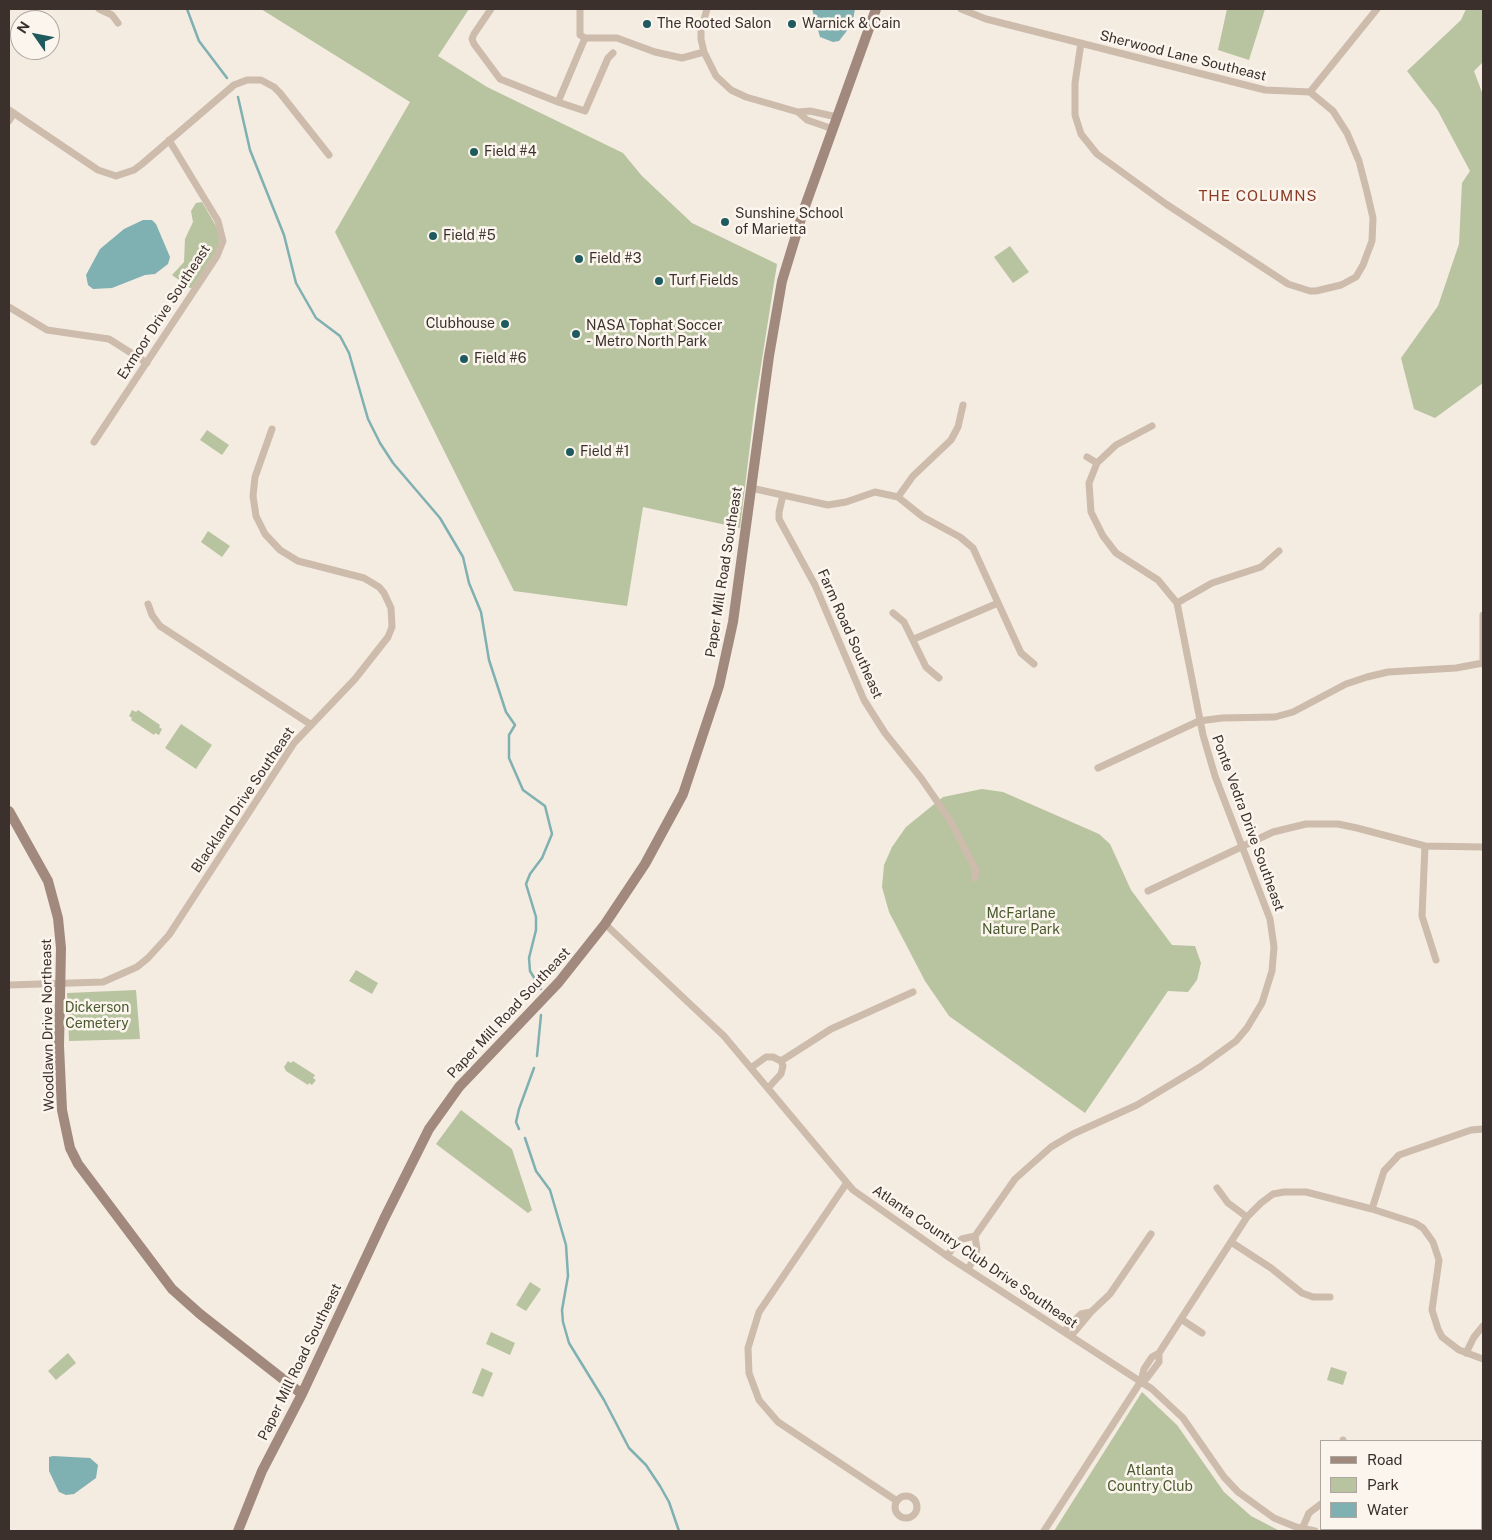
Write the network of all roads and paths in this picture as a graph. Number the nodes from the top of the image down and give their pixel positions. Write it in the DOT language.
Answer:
graph roads {
  1 [pos="99,9"];
  2 [pos="491,9"];
  3 [pos="580,9"];
  4 [pos="707,9"];
  5 [pos="876,9"];
  6 [pos="961,9"];
  7 [pos="1377,9"];
  8 [pos="118,23"];
  9 [pos="585,38"];
  10 [pos="1081,43"];
  11 [pos="704,52"];
  12 [pos="613,53"];
  13 [pos="1310,92"];
  14 [pos="558,102"];
  15 [pos="11,112"];
  16 [pos="798,112"];
  17 [pos="837,117"];
  18 [pos="9,121"];
  19 [pos="833,129"];
  20 [pos="169,140"];
  21 [pos="329,155"];
  22 [pos="9,307"];
  23 [pos="147,363"];
  24 [pos="963,405"];
  25 [pos="1152,426"];
  26 [pos="272,429"];
  27 [pos="94,442"];
  28 [pos="1087,457"];
  29 [pos="1097,464"];
  30 [pos="751,488"];
  31 [pos="783,495"];
  32 [pos="898,497"];
  33 [pos="1279,551"];
  34 [pos="998,603"];
  35 [pos="1177,603"];
  36 [pos="148,604"];
  37 [pos="893,613"];
  38 [pos="1483,616"];
  39 [pos="914,639"];
  40 [pos="1034,664"];
  41 [pos="1483,664"];
  42 [pos="939,678"];
  43 [pos="1198,721"];
  44 [pos="310,724"];
  45 [pos="1098,768"];
  46 [pos="9,810"];
  47 [pos="1425,846"];
  48 [pos="1243,847"];
  49 [pos="1483,848"];
  50 [pos="976,878"];
  51 [pos="1148,891"];
  52 [pos="605,924"];
  53 [pos="1436,960"];
  54 [pos="60,984"];
  55 [pos="9,985"];
  56 [pos="913,992"];
  57 [pos="781,1061"];
  58 [pos="752,1067"];
  59 [pos="769,1087"];
  60 [pos="1483,1129"];
  61 [pos="846,1184"];
  62 [pos="1217,1188"];
  63 [pos="1372,1209"];
  64 [pos="1247,1217"];
  65 [pos="1151,1234"];
  66 [pos="975,1236"];
  67 [pos="1231,1242"];
  68 [pos="947,1256"];
  69 [pos="968,1269"];
  70 [pos="1330,1297"];
  71 [pos="1090,1312"];
  72 [pos="1181,1319"];
  73 [pos="1483,1326"];
  74 [pos="1064,1331"];
  75 [pos="1202,1333"];
  76 [pos="1071,1336"];
  77 [pos="1466,1354"];
  78 [pos="1483,1359"];
  79 [pos="1141,1381"];
  80 [pos="302,1394"];
  81 [pos="897,1501"];
  82 [pos="1320,1505"];
  83 [pos="1302,1529"];
  84 [pos="238,1531"];
  85 [pos="1044,1531"];
  86 [pos="1315,1531"];
  1 -- 8 [label="street"];
  2 -- 14 [label="street"];
  3 -- 9 [label="street"];
  4 -- 11 [label="street"];
  5 -- 17 [label="street, Paper Mill Road Southeast"];
  6 -- 10 [label="street, Sherwood Lane Southeast"];
  7 -- 13 [label="street"];
  9 -- 11 [label="street"];
  9 -- 14 [label="street"];
  10 -- 13 [label="street, Sherwood Lane Southeast"];
  10 -- 13 [label="street"];
  11 -- 16 [label="street"];
  12 -- 14 [label="street"];
  15 -- 18 [label="street"];
  15 -- 20 [label="street"];
  16 -- 17 [label="street"];
  16 -- 19 [label="street"];
  17 -- 19 [label="street, Paper Mill Road Southeast"];
  19 -- 30 [label="street, Paper Mill Road Southeast"];
  20 -- 21 [label="street"];
  20 -- 23 [label="street, Exmoor Drive Southeast"];
  22 -- 23 [label="street"];
  23 -- 27 [label="street, Exmoor Drive Southeast"];
  24 -- 32 [label="street"];
  25 -- 29 [label="street, Ponte Vedra Drive Southeast"];
  26 -- 44 [label="street, Blackland Drive Southeast"];
  28 -- 29 [label="street"];
  29 -- 35 [label="street, Ponte Vedra Drive Southeast"];
  30 -- 31 [label="street"];
  30 -- 52 [label="street, Paper Mill Road Southeast"];
  31 -- 32 [label="street"];
  31 -- 50 [label="street, Farm Road Southeast"];
  32 -- 34 [label="street"];
  33 -- 35 [label="street"];
  34 -- 39 [label="street"];
  34 -- 40 [label="street"];
  35 -- 43 [label="street, Ponte Vedra Drive Southeast"];
  36 -- 44 [label="street"];
  37 -- 39 [label="street"];
  38 -- 41 [label="street"];
  39 -- 42 [label="street"];
  41 -- 43 [label="street"];
  43 -- 45 [label="street"];
  43 -- 48 [label="street, Ponte Vedra Drive Southeast"];
  44 -- 54 [label="street, Blackland Drive Southeast"];
  46 -- 54 [label="street, Woodlawn Drive Northeast"];
  47 -- 48 [label="street"];
  47 -- 49 [label="street"];
  47 -- 53 [label="street"];
  48 -- 51 [label="street"];
  48 -- 66 [label="street, Ponte Vedra Drive Southeast"];
  52 -- 58 [label="street, Atlanta Country Club Drive Southeast"];
  52 -- 80 [label="street, Paper Mill Road Southeast"];
  54 -- 55 [label="street, Blackland Drive Southeast"];
  54 -- 80 [label="street, Woodlawn Drive Northeast"];
  56 -- 57 [label="street"];
  57 -- 58 [label="street"];
  57 -- 59 [label="street"];
  58 -- 59 [label="street, Atlanta Country Club Drive Southeast"];
  59 -- 61 [label="street, Atlanta Country Club Drive Southeast"];
  60 -- 63 [label="street"];
  61 -- 68 [label="street, Atlanta Country Club Drive Southeast"];
  61 -- 81 [label="street"];
  62 -- 64 [label="street"];
  63 -- 64 [label="street"];
  63 -- 77 [label="street"];
  64 -- 67 [label="street"];
  65 -- 71 [label="street"];
  66 -- 68 [label="street, Ponte Vedra Drive Southeast"];
  66 -- 69 [label="street"];
  67 -- 70 [label="street"];
  67 -- 72 [label="street"];
  68 -- 69 [label="street, Atlanta Country Club Drive Southeast"];
  69 -- 74 [label="street, Atlanta Country Club Drive Southeast"];
  71 -- 74 [label="street"];
  71 -- 76 [label="street"];
  72 -- 75 [label="street"];
  72 -- 79 [label="street"];
  73 -- 77 [label="street"];
  74 -- 76 [label="street, Atlanta Country Club Drive Southeast"];
  76 -- 79 [label="street, Atlanta Country Club Drive Southeast"];
  77 -- 78 [label="street"];
  79 -- 83 [label="street, Atlanta Country Club Drive Southeast"];
  79 -- 85 [label="street"];
  80 -- 84 [label="street, Paper Mill Road Southeast"];
  82 -- 83 [label="street"];
  83 -- 86 [label="street, Atlanta Country Club Drive Southeast"];
}
